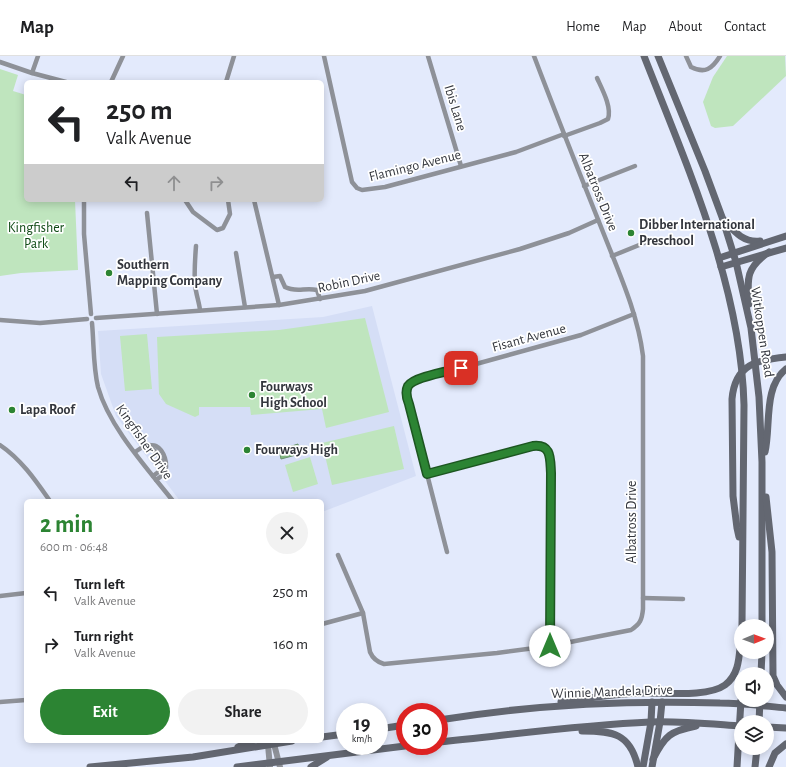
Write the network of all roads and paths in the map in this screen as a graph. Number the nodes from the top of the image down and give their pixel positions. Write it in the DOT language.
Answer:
graph roads {
  1 [pos="38,56"];
  2 [pos="123,56"];
  3 [pos="234,56"];
  4 [pos="324,56"];
  5 [pos="428,56"];
  6 [pos="534,56"];
  7 [pos="644,56"];
  8 [pos="658,56"];
  9 [pos="686,56"];
  10 [pos="720,56"];
  11 [pos="0,62"];
  12 [pos="32,74"];
  13 [pos="598,78"];
  14 [pos="58,80"];
  15 [pos="112,80"];
  16 [pos="227,80"];
  17 [pos="564,135"];
  18 [pos="461,166"];
  19 [pos="635,166"];
  20 [pos="584,186"];
  21 [pos="84,202"];
  22 [pos="186,202"];
  23 [pos="228,202"];
  24 [pos="254,202"];
  25 [pos="147,213"];
  26 [pos="722,217"];
  27 [pos="598,220"];
  28 [pos="786,236"];
  29 [pos="776,238"];
  30 [pos="649,241"];
  31 [pos="196,246"];
  32 [pos="786,248"];
  33 [pos="769,252"];
  34 [pos="236,253"];
  35 [pos="733,253"];
  36 [pos="612,256"];
  37 [pos="718,258"];
  38 [pos="736,262"];
  39 [pos="721,267"];
  40 [pos="273,277"];
  41 [pos="320,299"];
  42 [pos="279,305"];
  43 [pos="245,307"];
  44 [pos="200,310"];
  45 [pos="91,314"];
  46 [pos="157,314"];
  47 [pos="634,314"];
  48 [pos="96,318"];
  49 [pos="87,319"];
  50 [pos="0,320"];
  51 [pos="92,323"];
  52 [pos="751,328"];
  53 [pos="786,357"];
  54 [pos="786,369"];
  55 [pos="0,445"];
  56 [pos="135,452"];
  57 [pos="762,462"];
  58 [pos="427,474"];
  59 [pos="155,478"];
  60 [pos="762,479"];
  61 [pos="49,499"];
  62 [pos="171,499"];
  63 [pos="742,543"];
  64 [pos="447,552"];
  65 [pos="338,555"];
  66 [pos="24,593"];
  67 [pos="0,596"];
  68 [pos="643,598"];
  69 [pos="683,599"];
  70 [pos="363,613"];
  71 [pos="742,619"];
  72 [pos="762,619"];
  73 [pos="324,623"];
  74 [pos="550,646"];
  75 [pos="739,659"];
  76 [pos="786,697"];
  77 [pos="24,700"];
  78 [pos="0,702"];
  79 [pos="652,702"];
  80 [pos="662,702"];
  81 [pos="741,707"];
  82 [pos="538,708"];
  83 [pos="786,708"];
  84 [pos="448,718"];
  85 [pos="651,722"];
  86 [pos="660,722"];
  87 [pos="708,724"];
  88 [pos="734,726"];
  89 [pos="774,727"];
  90 [pos="786,728"];
  91 [pos="540,730"];
  92 [pos="336,735"];
  93 [pos="324,737"];
  94 [pos="448,741"];
  95 [pos="249,743"];
  96 [pos="271,743"];
  97 [pos="786,744"];
  98 [pos="396,747"];
  99 [pos="229,752"];
  100 [pos="330,755"];
  101 [pos="756,755"];
  102 [pos="653,759"];
  103 [pos="279,764"];
  104 [pos="270,765"];
  105 [pos="90,767"];
  106 [pos="237,767"];
  107 [pos="311,767"];
  108 [pos="638,767"];
  109 [pos="643,767"];
  110 [pos="652,767"];
  111 [pos="737,767"];
  112 [pos="755,767"];
  113 [pos="769,767"];
  1 -- 12 [label="street"];
  2 -- 15 [label="street"];
  3 -- 16 [label="street"];
  4 -- 18 [label="street, Flamingo Avenue"];
  5 -- 18 [label="street, Ibis Lane"];
  6 -- 17 [label="street, Albatross Drive"];
  7 -- 37 [label="main road, Witkoppen Road"];
  8 -- 26 [label="main road, Witkoppen Road"];
  9 -- 10 [label="street"];
  11 -- 12 [label="street"];
  12 -- 14 [label="street"];
  13 -- 17 [label="street, Flamingo Avenue"];
  17 -- 18 [label="street, Flamingo Avenue"];
  17 -- 20 [label="street, Albatross Drive"];
  19 -- 20 [label="street"];
  20 -- 27 [label="street, Albatross Drive"];
  21 -- 45 [label="street"];
  22 -- 23 [label="street"];
  24 -- 40 [label="street"];
  25 -- 46 [label="street"];
  26 -- 29 [label="main road"];
  26 -- 35 [label="main road, Witkoppen Road"];
  27 -- 36 [label="street, Albatross Drive"];
  27 -- 41 [label="street, Robin Drive"];
  28 -- 29 [label="main road"];
  29 -- 35 [label="main road"];
  30 -- 36 [label="street"];
  31 -- 44 [label="street"];
  32 -- 33 [label="main road"];
  33 -- 38 [label="main road"];
  33 -- 52 [label="main road"];
  34 -- 43 [label="street"];
  35 -- 37 [label="main road"];
  35 -- 38 [label="main road, Witkoppen Road"];
  36 -- 47 [label="street, Albatross Drive"];
  37 -- 39 [label="main road, Witkoppen Road"];
  38 -- 39 [label="main road"];
  38 -- 52 [label="main road, Witkoppen Road"];
  39 -- 63 [label="main road, Witkoppen Road"];
  40 -- 41 [label="street"];
  40 -- 42 [label="street"];
  41 -- 42 [label="street, Robin Drive"];
  42 -- 43 [label="street, Robin Drive"];
  43 -- 44 [label="street, Robin Drive"];
  44 -- 46 [label="street, Robin Drive"];
  45 -- 48 [label="street"];
  45 -- 49 [label="street"];
  46 -- 48 [label="street, Robin Drive"];
  47 -- 58 [label="street, Fisant Avenue"];
  47 -- 68 [label="street, Albatross Drive"];
  48 -- 51 [label="street"];
  49 -- 50 [label="street"];
  49 -- 51 [label="street"];
  51 -- 56 [label="street, Kingfisher Drive"];
  52 -- 57 [label="main road, Witkoppen Road"];
  53 -- 63 [label="main road"];
  54 -- 57 [label="main road"];
  55 -- 61 [label="street"];
  56 -- 59 [label="street, Kingfisher Drive"];
  56 -- 59 [label="street"];
  57 -- 60 [label="main road, Witkoppen Road"];
  58 -- 64 [label="street"];
  58 -- 74 [label="street"];
  59 -- 62 [label="street, Kingfisher Drive"];
  60 -- 72 [label="main road, Witkoppen Road"];
  60 -- 76 [label="main road"];
  63 -- 71 [label="main road, Witkoppen Road"];
  65 -- 70 [label="street, Albatross Drive"];
  66 -- 67 [label="street"];
  68 -- 69 [label="street"];
  68 -- 74 [label="street, Albatross Drive"];
  70 -- 73 [label="street"];
  70 -- 74 [label="street, Albatross Drive"];
  75 -- 82 [label="main road"];
  77 -- 78 [label="street"];
  79 -- 80 [label="main road, Winnie Mandela Drive"];
  79 -- 82 [label="main road, Winnie Mandela Drive"];
  79 -- 85 [label="main road"];
  80 -- 83 [label="main road, Winnie Mandela Drive"];
  80 -- 86 [label="main road"];
  81 -- 111 [label="main road"];
  82 -- 84 [label="main road, Winnie Mandela Drive"];
  85 -- 86 [label="main road"];
  85 -- 91 [label="main road"];
  85 -- 109 [label="main road"];
  86 -- 87 [label="main road"];
  86 -- 102 [label="main road"];
  87 -- 88 [label="main road"];
  87 -- 102 [label="main road"];
  89 -- 90 [label="main road"];
  91 -- 94 [label="main road"];
  91 -- 108 [label="main road"];
  92 -- 93 [label="main road"];
  95 -- 99 [label="main road"];
  96 -- 99 [label="main road"];
  96 -- 103 [label="street"];
  96 -- 104 [label="street"];
  97 -- 113 [label="main road"];
  98 -- 100 [label="main road"];
  99 -- 105 [label="main road"];
  100 -- 103 [label="main road"];
  100 -- 107 [label="main road"];
  101 -- 112 [label="main road"];
  102 -- 110 [label="main road"];
  103 -- 104 [label="main road"];
  104 -- 106 [label="main road"];
}
